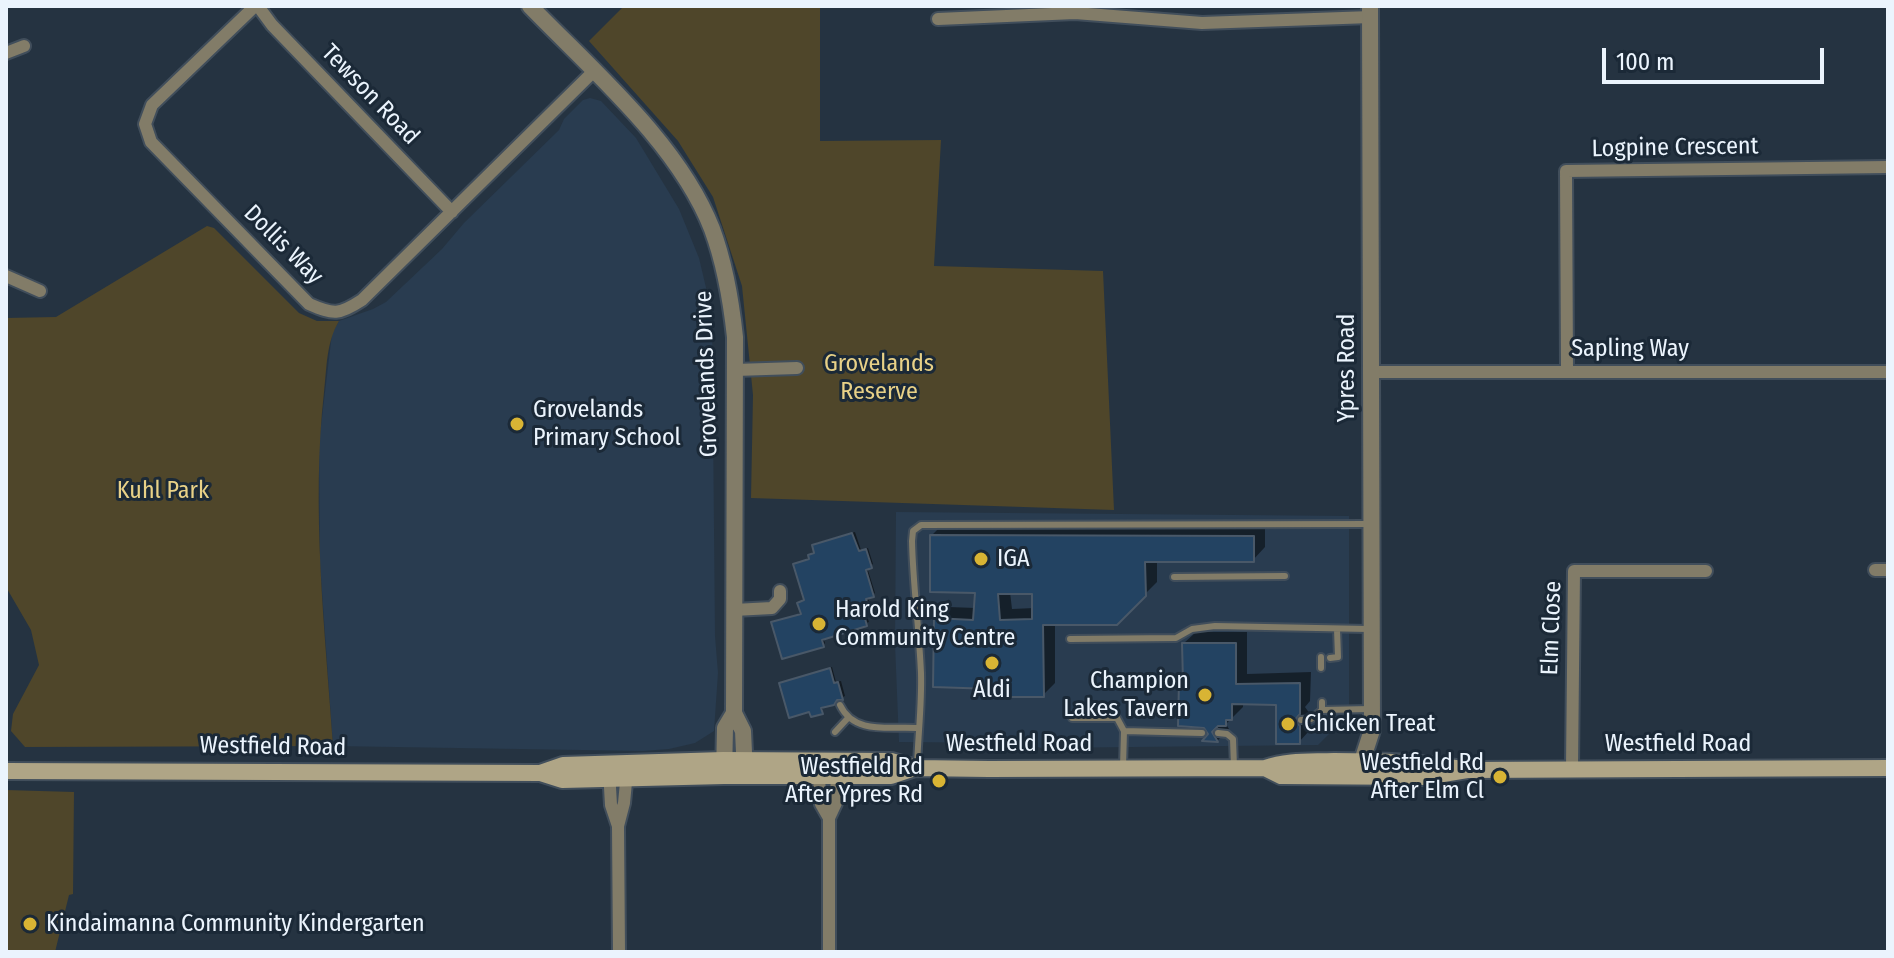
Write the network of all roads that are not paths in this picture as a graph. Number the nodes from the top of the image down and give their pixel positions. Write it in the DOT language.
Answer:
graph roads {
  1 [pos="257,6"];
  2 [pos="530,6"];
  3 [pos="1370,12"];
  4 [pos="938,19"];
  5 [pos="24,46"];
  6 [pos="6,53"];
  7 [pos="594,71"];
  8 [pos="1888,167"];
  9 [pos="452,212"];
  10 [pos="6,276"];
  11 [pos="40,291"];
  12 [pos="797,368"];
  13 [pos="735,370"];
  14 [pos="1567,370"];
  15 [pos="1371,372"];
  16 [pos="1888,372"];
  17 [pos="1371,524"];
  18 [pos="1706,571"];
  19 [pos="1285,576"];
  20 [pos="1174,577"];
  21 [pos="780,591"];
  22 [pos="734,610"];
  23 [pos="1371,628"];
  24 [pos="1337,629"];
  25 [pos="1070,639"];
  26 [pos="1321,657"];
  27 [pos="1330,658"];
  28 [pos="1321,668"];
  29 [pos="840,705"];
  30 [pos="1372,709"];
  31 [pos="734,713"];
  32 [pos="848,718"];
  33 [pos="1072,718"];
  34 [pos="1301,720"];
  35 [pos="917,728"];
  36 [pos="1372,730"];
  37 [pos="1124,731"];
  38 [pos="835,732"];
  39 [pos="1202,733"];
  40 [pos="1218,733"];
  41 [pos="1123,767"];
  42 [pos="724,768"];
  43 [pos="818,768"];
  44 [pos="837,768"];
  45 [pos="916,768"];
  46 [pos="1234,768"];
  47 [pos="1362,768"];
  48 [pos="1572,768"];
  49 [pos="1888,768"];
  50 [pos="744,769"];
  51 [pos="1383,769"];
  52 [pos="6,771"];
  53 [pos="608,772"];
  54 [pos="627,772"];
  55 [pos="829,818"];
  56 [pos="618,826"];
  57 [pos="619,952"];
  58 [pos="829,952"];
  1 -- 9 [label="street, Tewson Road"];
  1 -- 9 [label="street, Dollis Way"];
  2 -- 7 [label="street, Grovelands Drive"];
  3 -- 4 [label="street"];
  3 -- 15 [label="street, Ypres Road"];
  5 -- 6 [label="street"];
  7 -- 9 [label="street, Dollis Way"];
  7 -- 13 [label="street, Grovelands Drive"];
  8 -- 14 [label="street, Logpine Crescent"];
  10 -- 11 [label="street"];
  12 -- 13 [label="street"];
  13 -- 22 [label="street, Grovelands Drive"];
  14 -- 15 [label="street, Sapling Way"];
  14 -- 16 [label="street, Sapling Way"];
  15 -- 17 [label="street, Ypres Road"];
  17 -- 23 [label="street, Ypres Road"];
  17 -- 35 [label="lane"];
  18 -- 48 [label="street, Elm Close"];
  19 -- 20 [label="lane"];
  21 -- 22 [label="street"];
  22 -- 31 [label="street, Grovelands Drive"];
  23 -- 24 [label="lane"];
  23 -- 30 [label="street, Ypres Road"];
  24 -- 25 [label="lane"];
  24 -- 27 [label="lane"];
  26 -- 28 [label="lane"];
  29 -- 32 [label="lane"];
  30 -- 34 [label="lane"];
  30 -- 36 [label="street, Ypres Road"];
  31 -- 42 [label="street, Grovelands Drive"];
  31 -- 50 [label="street, Grovelands Drive"];
  32 -- 35 [label="lane"];
  32 -- 38 [label="lane"];
  33 -- 37 [label="lane"];
  35 -- 45 [label="lane"];
  36 -- 47 [label="street, Ypres Road"];
  36 -- 51 [label="street, Ypres Road"];
  37 -- 39 [label="lane"];
  37 -- 41 [label="lane"];
  40 -- 46 [label="lane"];
  41 -- 45 [label="main road, Westfield Road"];
  41 -- 46 [label="main road, Westfield Road"];
  42 -- 50 [label="main road, Westfield Road"];
  42 -- 54 [label="main road, Westfield Road"];
  43 -- 44 [label="main road, Westfield Road"];
  43 -- 50 [label="main road, Westfield Road"];
  43 -- 55 [label="street"];
  44 -- 45 [label="main road, Westfield Road"];
  44 -- 55 [label="street"];
  46 -- 47 [label="main road, Westfield Road"];
  47 -- 51 [label="main road, Westfield Road"];
  48 -- 49 [label="main road, Westfield Road"];
  48 -- 51 [label="main road, Westfield Road"];
  52 -- 53 [label="main road, Westfield Road"];
  53 -- 54 [label="main road, Westfield Road"];
  53 -- 56 [label="street"];
  54 -- 56 [label="street"];
  55 -- 58 [label="street"];
  56 -- 57 [label="street"];
}
